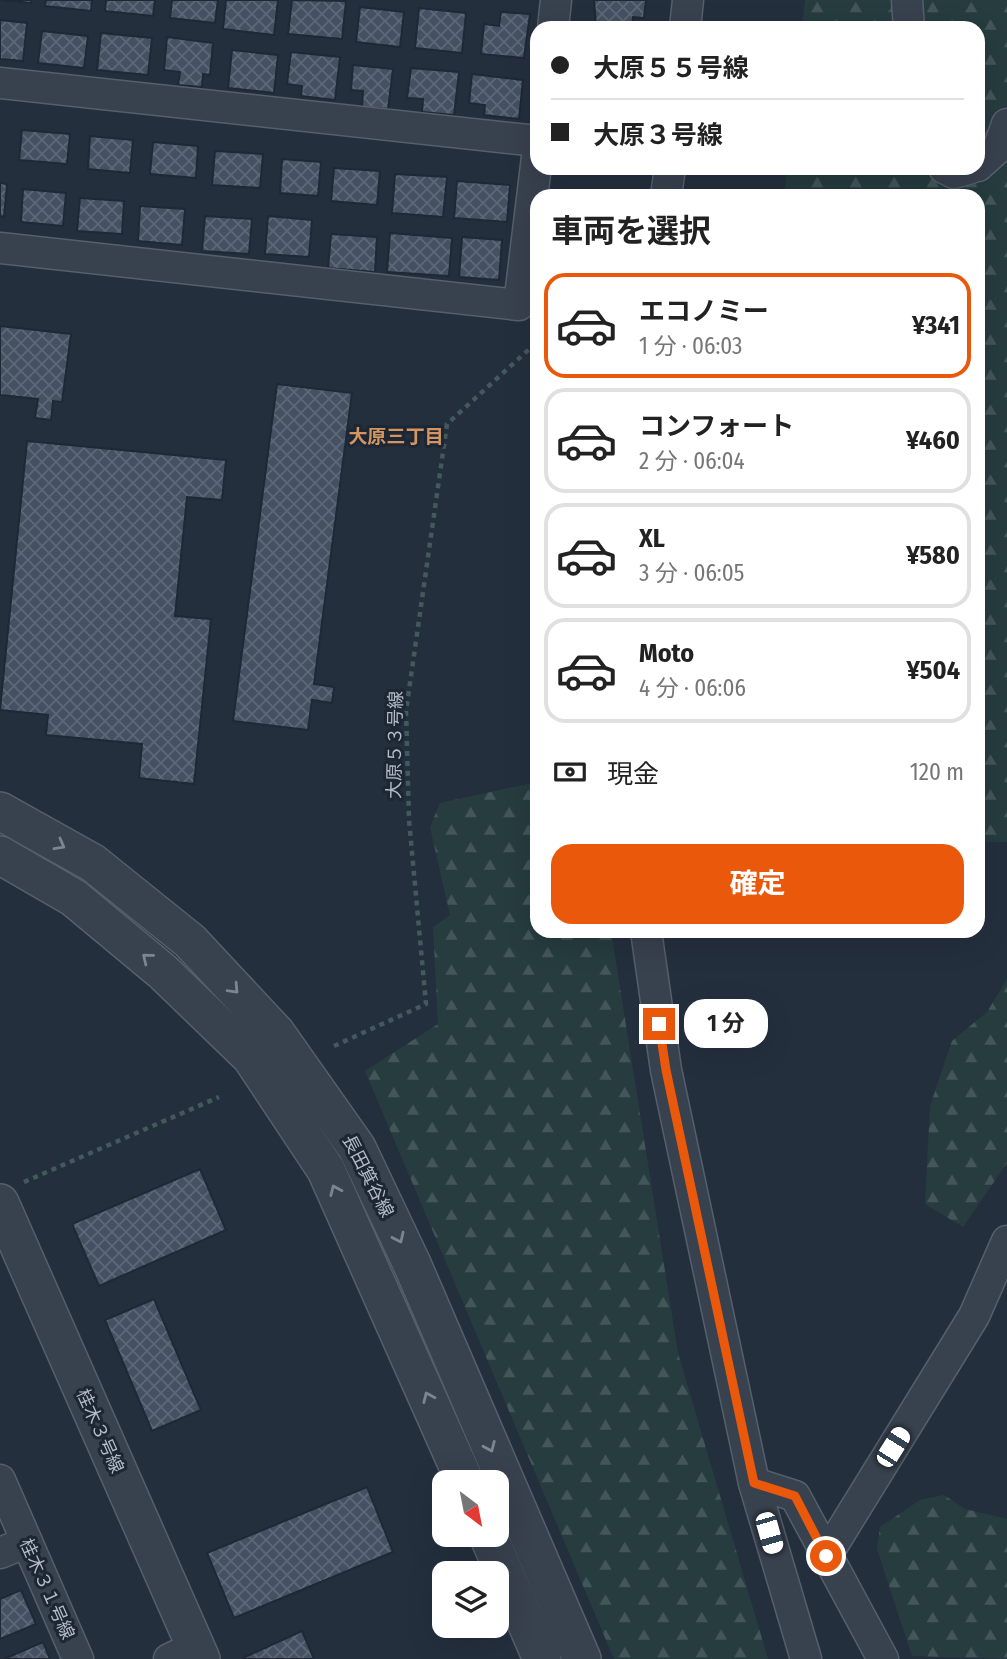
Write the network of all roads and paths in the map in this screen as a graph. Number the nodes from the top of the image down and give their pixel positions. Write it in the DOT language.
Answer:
graph roads {
  1 [pos="556,0"];
  2 [pos="688,0"];
  3 [pos="907,0"];
  4 [pos="554,21"];
  5 [pos="686,21"];
  6 [pos="908,21"];
  7 [pos="0,83"];
  8 [pos="1007,124"];
  9 [pos="530,140"];
  10 [pos="985,160"];
  11 [pos="530,215"];
  12 [pos="0,248"];
  13 [pos="530,348"];
  14 [pos="0,811"];
  15 [pos="0,855"];
  16 [pos="647,938"];
  17 [pos="334,1046"];
  18 [pos="219,1097"];
  19 [pos="6,1195"];
  20 [pos="1007,1241"];
  21 [pos="460,1470"];
  22 [pos="0,1480"];
  23 [pos="754,1483"];
  24 [pos="13,1547"];
  25 [pos="493,1547"];
  26 [pos="826,1556"];
  27 [pos="188,1655"];
  28 [pos="78,1659"];
  29 [pos="542,1659"];
  30 [pos="582,1659"];
  31 [pos="806,1659"];
  32 [pos="883,1659"];
  1 -- 4 [label="street"];
  2 -- 5 [label="street"];
  3 -- 6 [label="street"];
  7 -- 9 [label="street"];
  8 -- 10 [label="street"];
  11 -- 12 [label="street"];
  13 -- 17 [label="path, 大原５３号線"];
  14 -- 30 [label="street, 長田箕谷線, one-way"];
  21 -- 15 [label="street, 長田箕谷線, one-way"];
  16 -- 23 [label="street"];
  18 -- 19 [label="path"];
  19 -- 27 [label="street, 桂木３号線"];
  20 -- 26 [label="street"];
  22 -- 24 [label="street, 桂木３１号線"];
  23 -- 26 [label="street"];
  23 -- 31 [label="street"];
  24 -- 28 [label="street, 桂木３１号線"];
  25 -- 29 [label="street"];
  26 -- 32 [label="street"];
}
